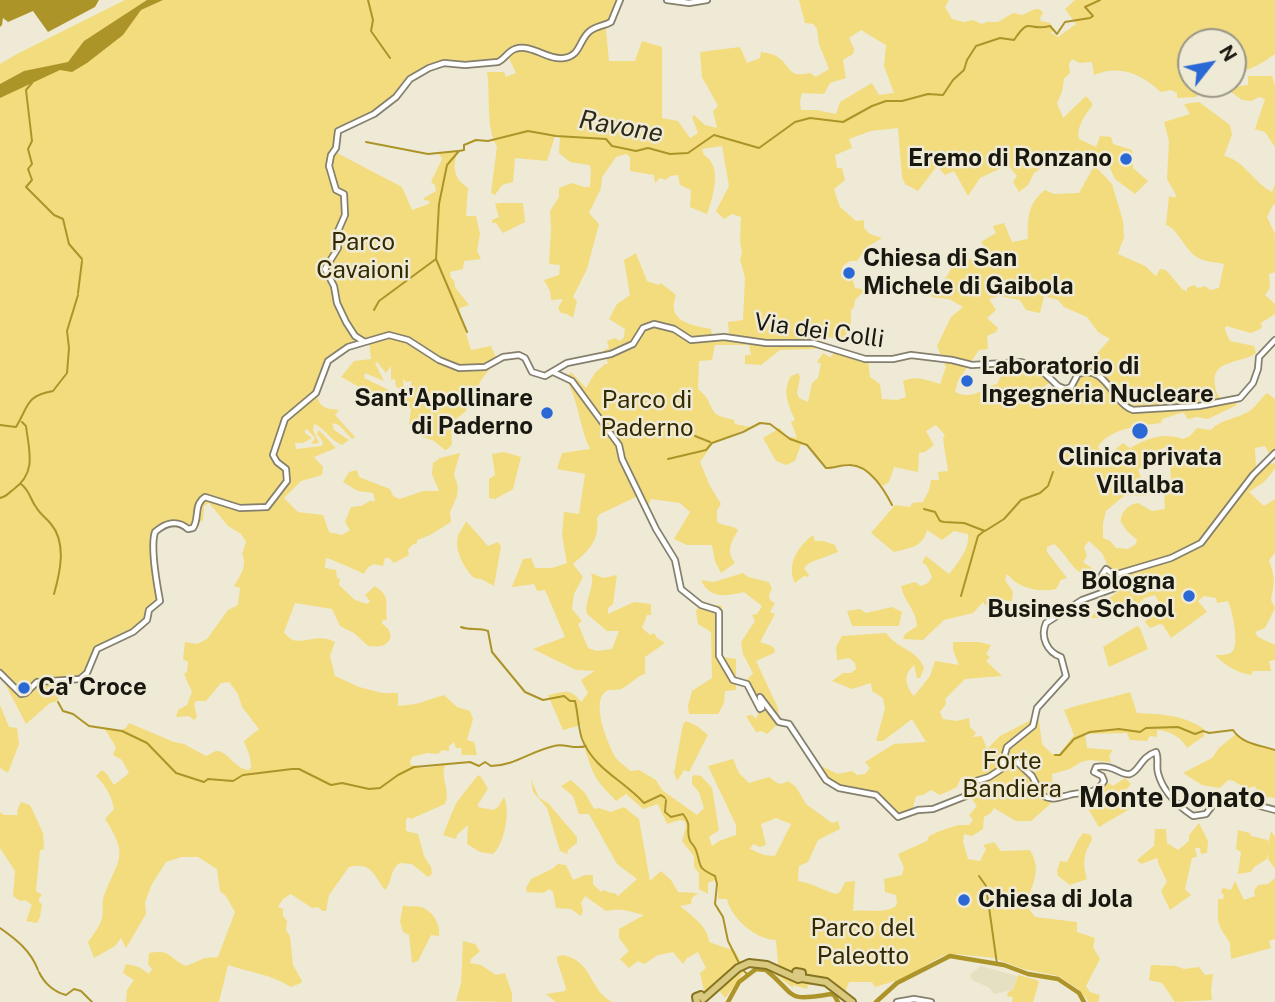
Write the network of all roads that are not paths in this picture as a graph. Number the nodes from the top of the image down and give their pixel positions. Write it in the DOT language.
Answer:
graph roads {
  1 [pos="620,0"];
  2 [pos="667,0"];
  3 [pos="707,0"];
  4 [pos="1275,340"];
  5 [pos="364,341"];
  6 [pos="553,372"];
  7 [pos="1275,453"];
  8 [pos="0,673"];
  9 [pos="1002,769"];
  10 [pos="1275,810"];
  11 [pos="700,1000"];
  12 [pos="852,1002"];
  13 [pos="897,1002"];
  14 [pos="930,1002"];
  1 -- 5 [label="street"];
  2 -- 3 [label="street"];
  4 -- 6 [label="street, Via dei Colli"];
  5 -- 6 [label="street"];
  5 -- 8 [label="street"];
  6 -- 9 [label="street"];
  7 -- 9 [label="street"];
  9 -- 10 [label="street"];
  11 -- 12 [label="main road"];
  13 -- 14 [label="street"];
}
